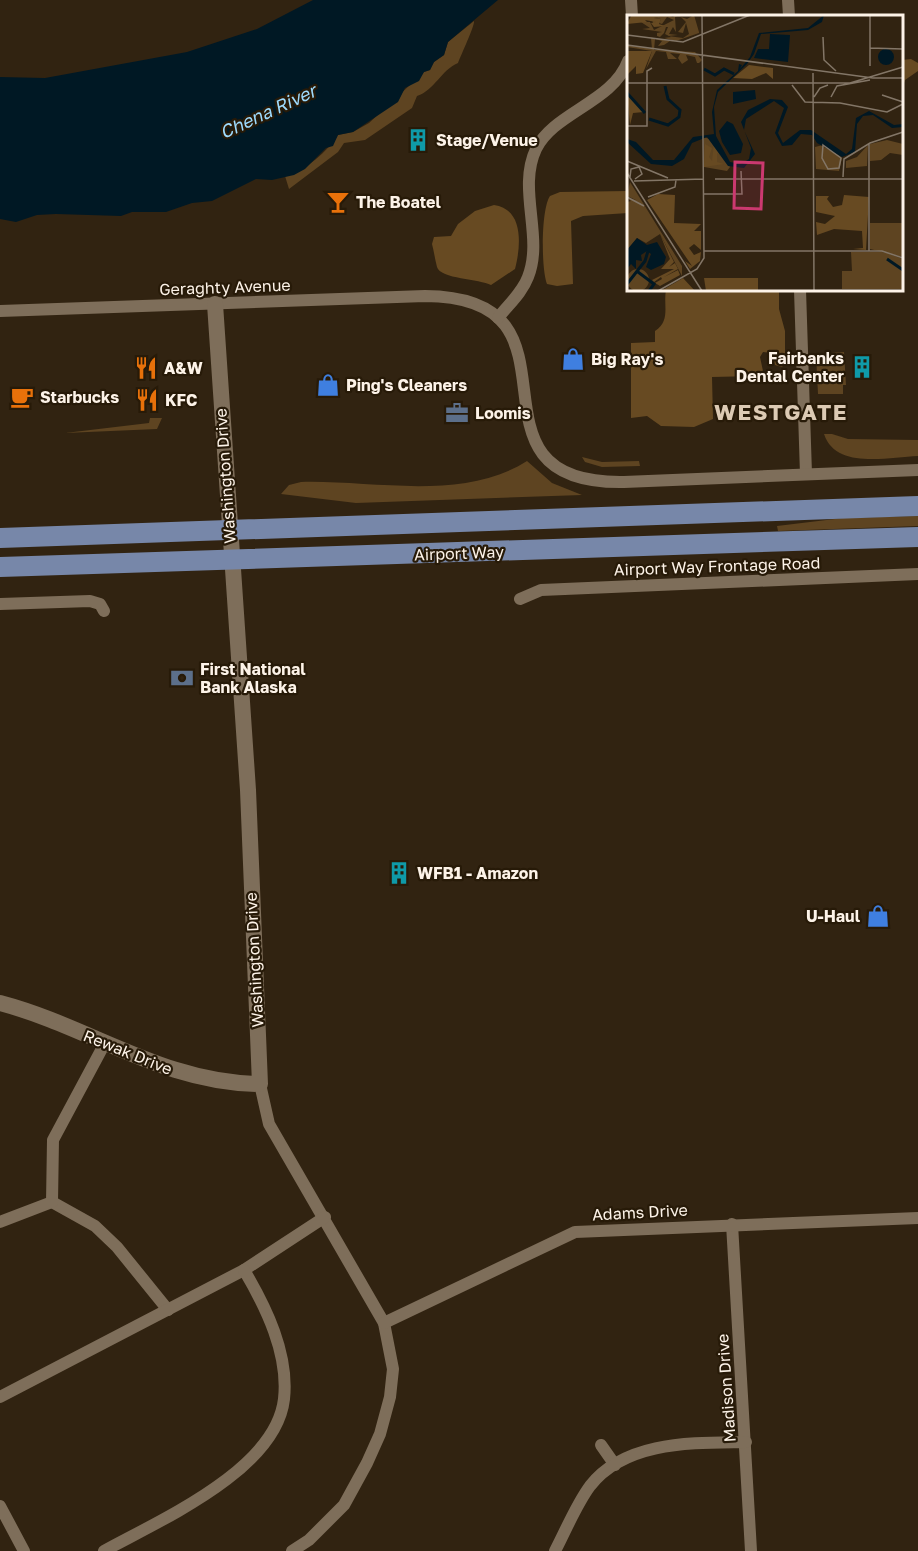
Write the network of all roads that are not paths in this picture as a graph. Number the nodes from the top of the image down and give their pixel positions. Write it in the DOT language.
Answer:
graph roads {
  1 [pos="788,0"];
  2 [pos="789,15"];
  3 [pos="627,63"];
  4 [pos="800,291"];
  5 [pos="215,304"];
  6 [pos="0,311"];
  7 [pos="498,318"];
  8 [pos="918,470"];
  9 [pos="806,474"];
  10 [pos="918,506"];
  11 [pos="228,530"];
  12 [pos="918,537"];
  13 [pos="0,538"];
  14 [pos="230,558"];
  15 [pos="0,567"];
  16 [pos="918,574"];
  17 [pos="520,599"];
  18 [pos="0,604"];
  19 [pos="104,611"];
  20 [pos="0,1003"];
  21 [pos="105,1043"];
  22 [pos="260,1084"];
  23 [pos="52,1203"];
  24 [pos="325,1217"];
  25 [pos="918,1218"];
  26 [pos="0,1222"];
  27 [pos="732,1224"];
  28 [pos="244,1270"];
  29 [pos="168,1310"];
  30 [pos="384,1323"];
  31 [pos="0,1396"];
  32 [pos="746,1442"];
  33 [pos="601,1445"];
  34 [pos="615,1465"];
  35 [pos="0,1506"];
  36 [pos="24,1551"];
  37 [pos="104,1551"];
  38 [pos="292,1551"];
  39 [pos="555,1551"];
  40 [pos="751,1551"];
  1 -- 2 [label="street"];
  3 -- 7 [label="street"];
  4 -- 9 [label="street"];
  5 -- 6 [label="street, Geraghty Avenue"];
  5 -- 7 [label="street, Geraghty Avenue"];
  5 -- 11 [label="street, Washington Drive"];
  7 -- 9 [label="street"];
  8 -- 9 [label="street"];
  10 -- 11 [label="main road, Airport Way"];
  11 -- 13 [label="main road, Airport Way"];
  11 -- 14 [label="street, Washington Drive"];
  12 -- 14 [label="main road, Airport Way"];
  14 -- 15 [label="main road, Airport Way"];
  14 -- 22 [label="street, Washington Drive"];
  16 -- 17 [label="street, Airport Way Frontage Road"];
  18 -- 19 [label="street"];
  20 -- 21 [label="street, Rewak Drive"];
  21 -- 22 [label="street, Rewak Drive"];
  21 -- 23 [label="street"];
  22 -- 24 [label="street, Washington Drive"];
  23 -- 26 [label="street"];
  23 -- 29 [label="street"];
  24 -- 28 [label="street"];
  24 -- 30 [label="street, Washington Drive"];
  25 -- 27 [label="street, Adams Drive"];
  27 -- 30 [label="street, Adams Drive"];
  27 -- 32 [label="street, Madison Drive"];
  28 -- 29 [label="street"];
  28 -- 37 [label="street"];
  29 -- 31 [label="street"];
  30 -- 38 [label="street, Washington Drive"];
  32 -- 34 [label="street"];
  32 -- 40 [label="street, Madison Drive"];
  33 -- 34 [label="street"];
  34 -- 39 [label="street"];
  35 -- 36 [label="street"];
}
